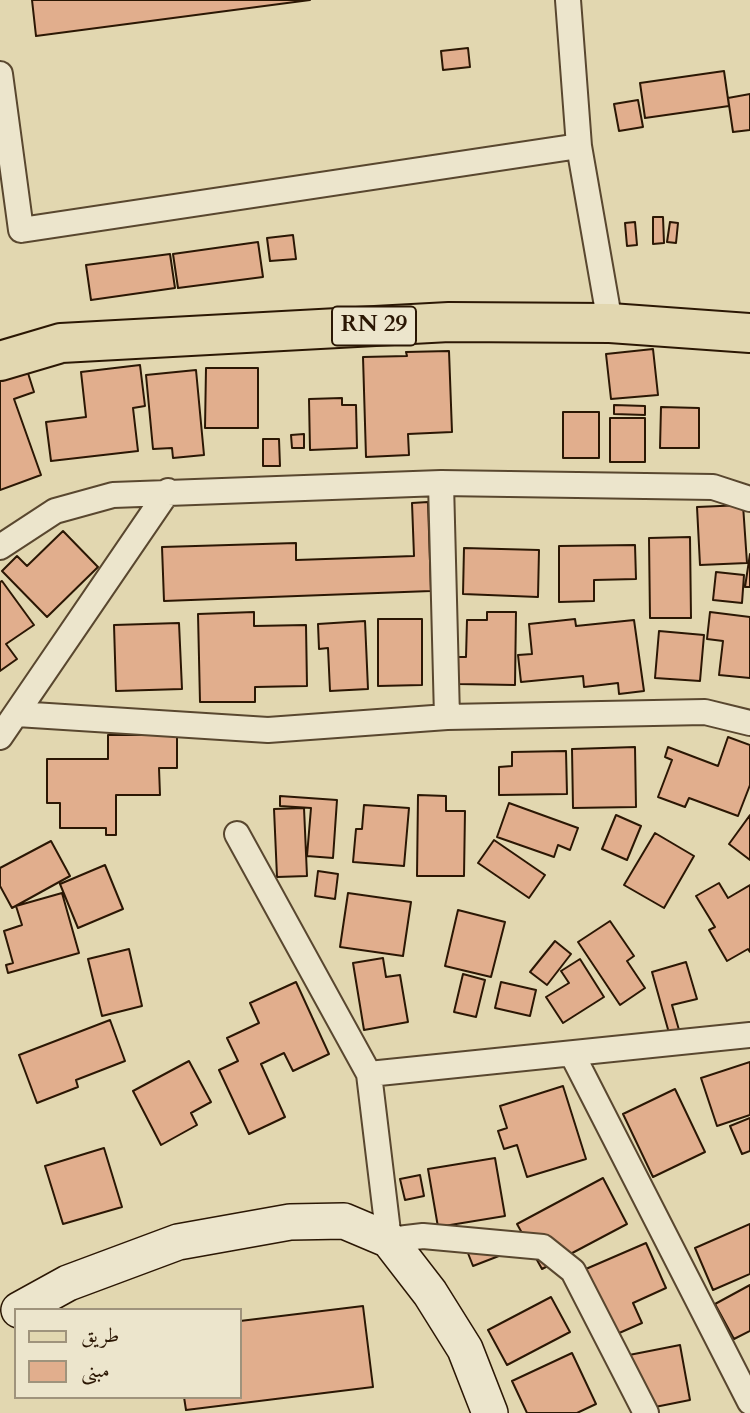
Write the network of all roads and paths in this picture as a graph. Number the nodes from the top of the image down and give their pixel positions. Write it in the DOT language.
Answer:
graph roads {
  1 [pos="568,0"];
  2 [pos="0,74"];
  3 [pos="579,146"];
  4 [pos="610,323"];
  5 [pos="750,332"];
  6 [pos="0,362"];
  7 [pos="441,483"];
  8 [pos="168,491"];
  9 [pos="750,499"];
  10 [pos="0,547"];
  11 [pos="17,714"];
  12 [pos="447,718"];
  13 [pos="750,723"];
  14 [pos="0,737"];
  15 [pos="237,834"];
  16 [pos="750,1035"];
  17 [pos="572,1054"];
  18 [pos="369,1074"];
  19 [pos="389,1240"];
  20 [pos="23,1308"];
  21 [pos="750,1402"];
  22 [pos="490,1413"];
  23 [pos="646,1413"];
  1 -- 3 [label="street"];
  2 -- 3 [label="street"];
  3 -- 4 [label="street"];
  4 -- 5 [label="main road, RN 29"];
  4 -- 6 [label="main road, RN 29"];
  7 -- 8 [label="street"];
  7 -- 9 [label="street"];
  7 -- 12 [label="street"];
  8 -- 10 [label="street"];
  8 -- 11 [label="street"];
  11 -- 12 [label="street"];
  11 -- 14 [label="street"];
  12 -- 13 [label="street"];
  15 -- 18 [label="street"];
  16 -- 17 [label="street"];
  17 -- 18 [label="street"];
  17 -- 21 [label="street"];
  18 -- 19 [label="street"];
  19 -- 20 [label="main road"];
  19 -- 22 [label="main road"];
  19 -- 23 [label="street"];
}
